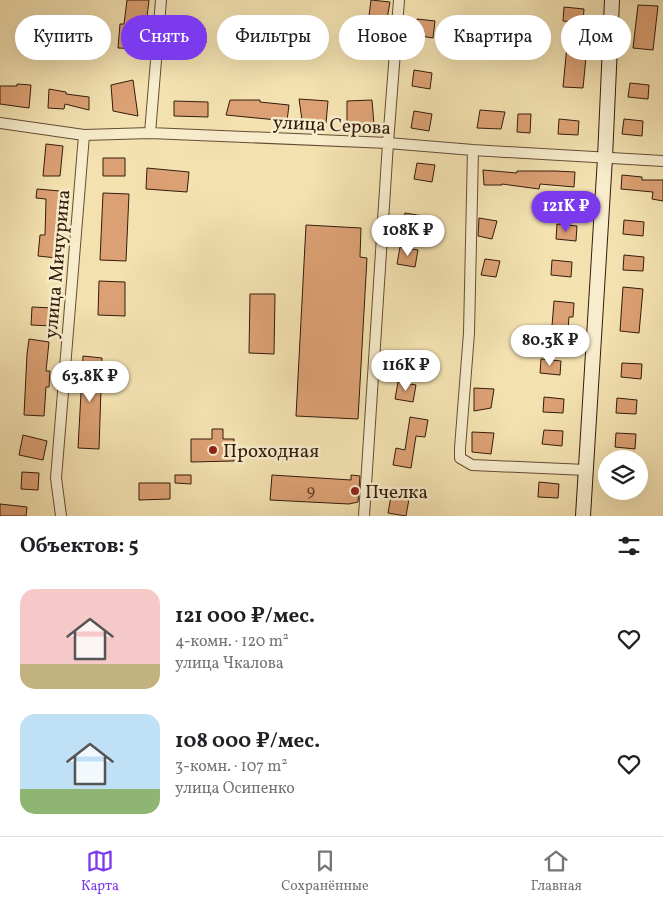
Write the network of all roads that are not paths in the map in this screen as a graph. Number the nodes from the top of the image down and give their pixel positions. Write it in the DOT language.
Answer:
graph roads {
  1 [pos="161,0"];
  2 [pos="399,0"];
  3 [pos="612,0"];
  4 [pos="0,123"];
  5 [pos="150,133"];
  6 [pos="84,135"];
  7 [pos="388,143"];
  8 [pos="472,150"];
  9 [pos="605,158"];
  10 [pos="663,161"];
  11 [pos="586,470"];
  12 [pos="61,516"];
  13 [pos="364,516"];
  14 [pos="583,516"];
  1 -- 5 [label="street"];
  2 -- 7 [label="street"];
  3 -- 9 [label="street"];
  4 -- 6 [label="street, улица Серова"];
  5 -- 6 [label="street, улица Серова"];
  5 -- 7 [label="street, улица Серова"];
  6 -- 12 [label="street, улица Мичурина"];
  7 -- 8 [label="street, улица Серова"];
  7 -- 13 [label="street"];
  8 -- 9 [label="street, улица Серова"];
  8 -- 11 [label="street"];
  9 -- 10 [label="street, улица Серова"];
  9 -- 11 [label="street"];
  11 -- 14 [label="street"];
}
